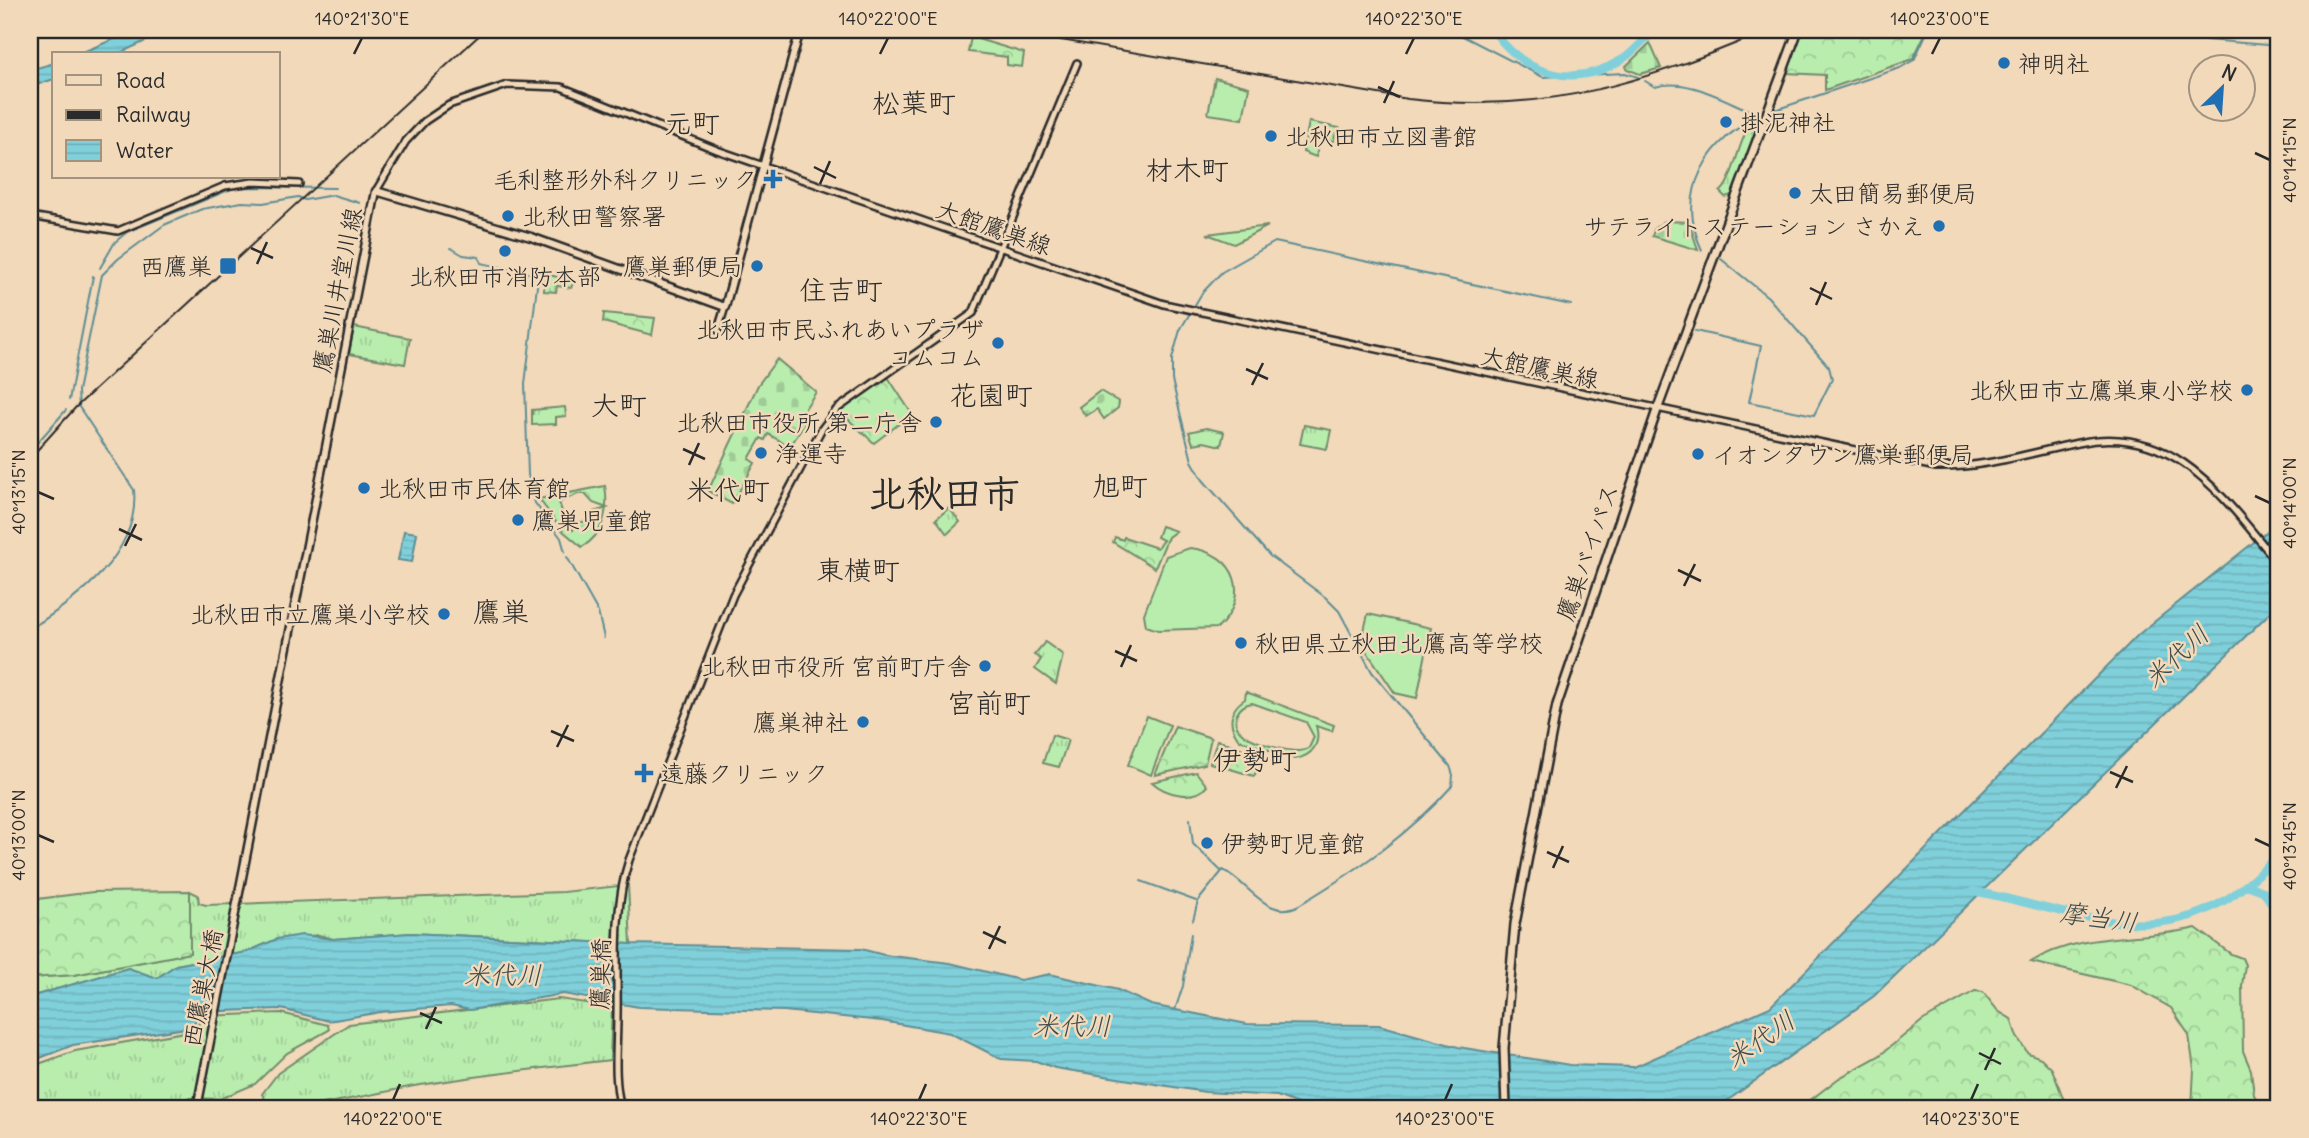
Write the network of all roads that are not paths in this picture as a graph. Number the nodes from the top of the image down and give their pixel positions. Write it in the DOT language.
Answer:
graph roads {
  1 [pos="800,30"];
  2 [pos="1798,30"];
  3 [pos="1077,63"];
  4 [pos="764,166"];
  5 [pos="299,184"];
  6 [pos="376,191"];
  7 [pos="30,216"];
  8 [pos="1002,248"];
  9 [pos="725,307"];
  10 [pos="718,330"];
  11 [pos="1657,410"];
  12 [pos="2279,564"];
  13 [pos="245,875"];
  14 [pos="620,1105"];
  15 [pos="197,1108"];
  16 [pos="583,1108"];
  17 [pos="1506,1108"];
  1 -- 4 [label="main road"];
  2 -- 11 [label="highway, 鷹巣バイパス"];
  3 -- 8 [label="street, 鷹巣橋"];
  4 -- 6 [label="street, 大館鷹巣線"];
  4 -- 8 [label="street, 大館鷹巣線"];
  4 -- 9 [label="main road"];
  5 -- 7 [label="street"];
  6 -- 9 [label="main road, 鷹巣川井堂川線"];
  6 -- 13 [label="main road, 鷹巣川井堂川線"];
  8 -- 11 [label="street, 大館鷹巣線"];
  8 -- 14 [label="street, 鷹巣橋"];
  9 -- 10 [label="street"];
  11 -- 12 [label="street, 大館鷹巣線"];
  11 -- 17 [label="highway, 鷹巣バイパス"];
  13 -- 15 [label="main road, 西鷹巣大橋"];
  14 -- 16 [label="street"];
}
